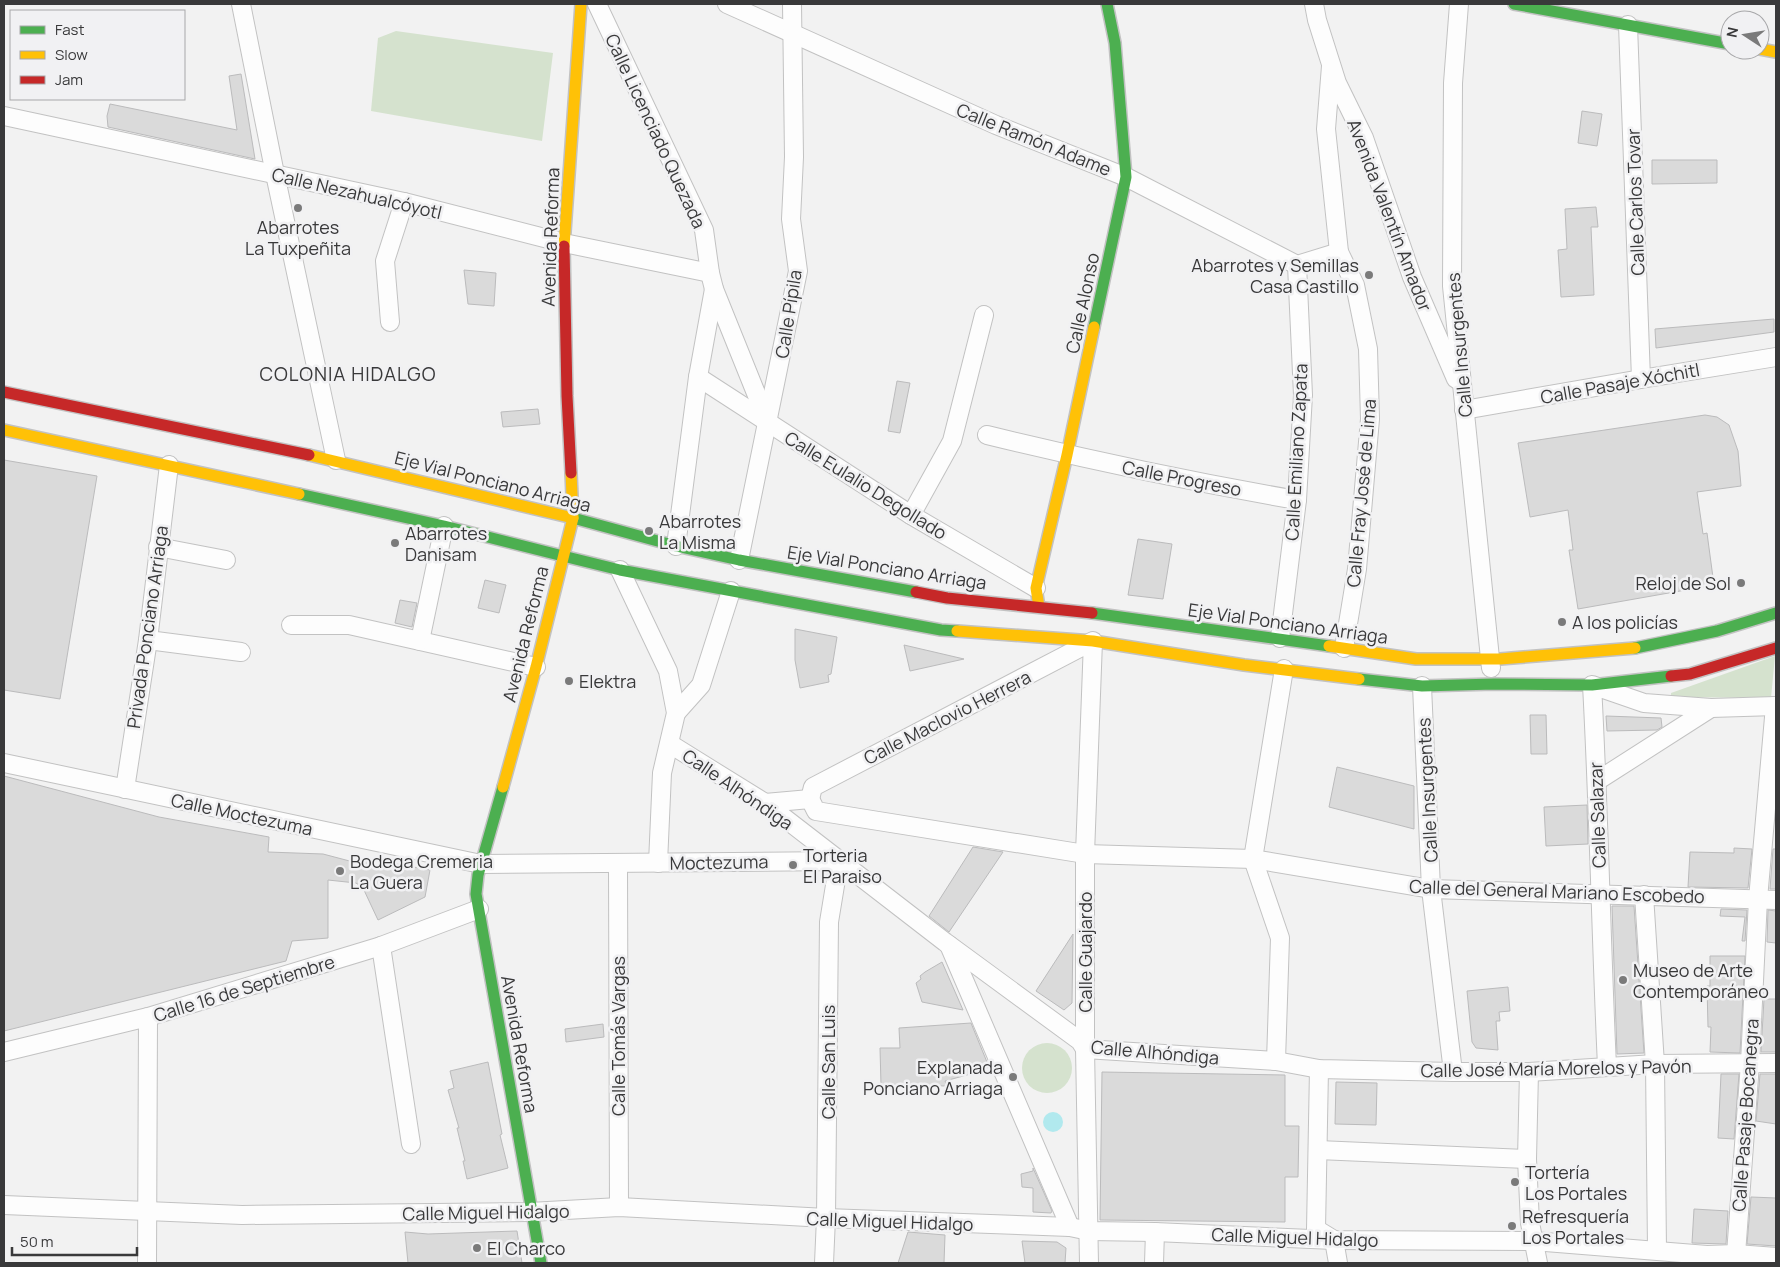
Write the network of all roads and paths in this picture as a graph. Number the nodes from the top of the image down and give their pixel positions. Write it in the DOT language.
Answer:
graph roads {
  1 [pos="241,4"];
  2 [pos="581,4"];
  3 [pos="597,4"];
  4 [pos="727,4"];
  5 [pos="792,4"];
  6 [pos="1107,4"];
  7 [pos="1314,4"];
  8 [pos="1458,4"];
  9 [pos="1514,4"];
  10 [pos="1628,25"];
  11 [pos="792,34"];
  12 [pos="1720,42"];
  13 [pos="1331,66"];
  14 [pos="4,116"];
  15 [pos="275,174"];
  16 [pos="1126,177"];
  17 [pos="404,202"];
  18 [pos="564,243"];
  19 [pos="1339,252"];
  20 [pos="1298,265"];
  21 [pos="712,281"];
  22 [pos="984,315"];
  23 [pos="390,322"];
  24 [pos="1776,357"];
  25 [pos="698,377"];
  26 [pos="1641,378"];
  27 [pos="4,392"];
  28 [pos="1463,403"];
  29 [pos="768,422"];
  30 [pos="4,430"];
  31 [pos="987,435"];
  32 [pos="1067,455"];
  33 [pos="336,460"];
  34 [pos="168,465"];
  35 [pos="1296,500"];
  36 [pos="911,515"];
  37 [pos="573,518"];
  38 [pos="444,526"];
  39 [pos="676,546"];
  40 [pos="158,547"];
  41 [pos="563,556"];
  42 [pos="226,560"];
  43 [pos="739,560"];
  44 [pos="620,570"];
  45 [pos="1036,588"];
  46 [pos="731,591"];
  47 [pos="1039,607"];
  48 [pos="1776,613"];
  49 [pos="292,625"];
  50 [pos="1280,638"];
  51 [pos="148,640"];
  52 [pos="420,641"];
  53 [pos="1093,641"];
  54 [pos="1344,648"];
  55 [pos="1776,648"];
  56 [pos="241,652"];
  57 [pos="1490,659"];
  58 [pos="536,667"];
  59 [pos="1284,669"];
  60 [pos="1494,684"];
  61 [pos="1592,685"];
  62 [pos="1422,686"];
  63 [pos="1776,706"];
  64 [pos="1711,708"];
  65 [pos="676,713"];
  66 [pos="670,744"];
  67 [pos="4,763"];
  68 [pos="1597,781"];
  69 [pos="125,789"];
  70 [pos="810,800"];
  71 [pos="765,804"];
  72 [pos="1085,854"];
  73 [pos="1252,859"];
  74 [pos="839,861"];
  75 [pos="658,863"];
  76 [pos="481,864"];
  77 [pos="618,864"];
  78 [pos="1431,889"];
  79 [pos="1600,894"];
  80 [pos="1644,896"];
  81 [pos="1758,898"];
  82 [pos="1776,900"];
  83 [pos="479,910"];
  84 [pos="948,945"];
  85 [pos="381,946"];
  86 [pos="148,1017"];
  87 [pos="1085,1049"];
  88 [pos="4,1052"];
  89 [pos="1276,1061"];
  90 [pos="1750,1063"];
  91 [pos="1776,1063"];
  92 [pos="1656,1064"];
  93 [pos="1607,1066"];
  94 [pos="1319,1069"];
  95 [pos="1453,1072"];
  96 [pos="1529,1072"];
  97 [pos="411,1144"];
  98 [pos="1318,1150"];
  99 [pos="1527,1159"];
  100 [pos="4,1205"];
  101 [pos="619,1208"];
  102 [pos="148,1210"];
  103 [pos="530,1212"];
  104 [pos="826,1218"];
  105 [pos="1070,1228"];
  106 [pos="1089,1231"];
  107 [pos="1155,1232"];
  108 [pos="1334,1240"];
  109 [pos="1533,1241"];
  110 [pos="1657,1250"];
  111 [pos="1736,1254"];
  112 [pos="1776,1257"];
  113 [pos="1707,1259"];
  114 [pos="147,1263"];
  115 [pos="540,1263"];
  116 [pos="824,1263"];
  117 [pos="1089,1263"];
  118 [pos="1154,1263"];
  119 [pos="1338,1263"];
  120 [pos="1538,1263"];
  1 -- 15 [label="street"];
  2 -- 18 [label="main road, Avenida Reforma"];
  3 -- 21 [label="street, Calle Licenciado Quezada"];
  4 -- 11 [label="street, Calle Ramón Adame"];
  5 -- 11 [label="street, Calle Pípila"];
  6 -- 16 [label="main road, Calle Alonso"];
  7 -- 13 [label="street, Avenida Valentín Amador"];
  8 -- 28 [label="street, Calle Insurgentes"];
  9 -- 10 [label="main road"];
  10 -- 12 [label="main road"];
  10 -- 26 [label="street, Calle Carlos Tovar"];
  11 -- 16 [label="street, Calle Ramón Adame"];
  11 -- 29 [label="street, Calle Pípila"];
  13 -- 19 [label="street, Calle Fray José de Lima"];
  13 -- 28 [label="street, Avenida Valentín Amador"];
  14 -- 15 [label="street, Calle Nezahualcóyotl"];
  15 -- 17 [label="street, Calle Nezahualcóyotl"];
  15 -- 33 [label="street"];
  16 -- 20 [label="street, Calle Ramón Adame"];
  16 -- 32 [label="main road, Calle Alonso"];
  17 -- 18 [label="street, Calle Nezahualcóyotl"];
  17 -- 23 [label="street"];
  18 -- 21 [label="street, Calle Nezahualcóyotl"];
  18 -- 37 [label="main road, Avenida Reforma"];
  19 -- 20 [label="street"];
  19 -- 54 [label="street, Calle Fray José de Lima"];
  20 -- 35 [label="street, Calle Emiliano Zapata"];
  21 -- 25 [label="street, Calle Licenciado Quezada"];
  21 -- 29 [label="street, Calle Licenciado Quezada"];
  22 -- 36 [label="street"];
  24 -- 26 [label="street, Calle Pasaje Xóchitl"];
  25 -- 29 [label="street, Calle Eulalio Degollado"];
  25 -- 39 [label="street, Calle Licenciado Quezada"];
  26 -- 28 [label="street, Calle Pasaje Xóchitl"];
  27 -- 33 [label="main road, Eje Vial Ponciano Arriaga"];
  28 -- 57 [label="street, Calle Insurgentes"];
  29 -- 36 [label="street, Calle Eulalio Degollado"];
  29 -- 43 [label="street, Calle Pípila"];
  30 -- 34 [label="main road"];
  31 -- 32 [label="street, Calle Progreso"];
  32 -- 35 [label="street, Calle Progreso"];
  32 -- 45 [label="main road, Calle Alonso"];
  33 -- 37 [label="main road, Eje Vial Ponciano Arriaga"];
  34 -- 38 [label="main road"];
  34 -- 40 [label="street, Privada Ponciano Arriaga"];
  35 -- 50 [label="street, Calle Emiliano Zapata"];
  36 -- 45 [label="street, Calle Eulalio Degollado"];
  37 -- 39 [label="main road, Eje Vial Ponciano Arriaga"];
  37 -- 41 [label="main road, Avenida Reforma"];
  38 -- 41 [label="main road"];
  38 -- 52 [label="street"];
  39 -- 43 [label="main road, Eje Vial Ponciano Arriaga"];
  40 -- 42 [label="street"];
  40 -- 51 [label="street, Privada Ponciano Arriaga"];
  41 -- 44 [label="main road"];
  41 -- 58 [label="main road, Avenida Reforma"];
  43 -- 47 [label="main road, Eje Vial Ponciano Arriaga"];
  44 -- 46 [label="main road"];
  44 -- 65 [label="street"];
  45 -- 47 [label="main road, Calle Alonso"];
  46 -- 53 [label="main road"];
  46 -- 65 [label="street"];
  47 -- 50 [label="main road, Eje Vial Ponciano Arriaga"];
  48 -- 57 [label="main road, Eje Vial Ponciano Arriaga"];
  49 -- 52 [label="street"];
  50 -- 54 [label="main road, Eje Vial Ponciano Arriaga"];
  51 -- 56 [label="street"];
  51 -- 69 [label="street, Privada Ponciano Arriaga"];
  52 -- 58 [label="street"];
  53 -- 59 [label="main road"];
  53 -- 70 [label="street, Calle Maclovio Herrera"];
  53 -- 72 [label="street, Calle Guajardo"];
  54 -- 57 [label="main road, Eje Vial Ponciano Arriaga"];
  55 -- 61 [label="main road"];
  57 -- 60 [label="street, Calle Insurgentes"];
  58 -- 76 [label="main road, Avenida Reforma"];
  59 -- 62 [label="main road"];
  59 -- 73 [label="street"];
  60 -- 61 [label="main road"];
  60 -- 62 [label="main road"];
  61 -- 64 [label="street"];
  61 -- 68 [label="street, Calle Salazar"];
  62 -- 78 [label="street, Calle Insurgentes"];
  63 -- 64 [label="street"];
  63 -- 81 [label="street, Calle Pasaje Bocanegra"];
  64 -- 68 [label="street"];
  65 -- 66 [label="street"];
  66 -- 71 [label="street, Calle Alhóndiga"];
  66 -- 75 [label="street"];
  67 -- 69 [label="street, Calle Moctezuma"];
  68 -- 79 [label="street, Calle Salazar"];
  69 -- 76 [label="street, Calle Moctezuma"];
  70 -- 71 [label="street"];
  70 -- 72 [label="street, Calle del General Mariano Escobedo"];
  71 -- 74 [label="street, Calle Alhóndiga"];
  72 -- 73 [label="street, Calle del General Mariano Escobedo"];
  72 -- 87 [label="street, Calle Guajardo"];
  73 -- 78 [label="street, Calle del General Mariano Escobedo"];
  73 -- 89 [label="street"];
  74 -- 75 [label="street, Moctezuma"];
  74 -- 84 [label="street, Calle Alhóndiga"];
  74 -- 104 [label="street, Calle San Luis"];
  75 -- 77 [label="street"];
  76 -- 77 [label="street"];
  76 -- 83 [label="main road, Avenida Reforma"];
  77 -- 101 [label="street, Calle Tomás Vargas"];
  78 -- 79 [label="street, Calle del General Mariano Escobedo"];
  78 -- 95 [label="street, Calle Insurgentes"];
  79 -- 80 [label="street, Calle del General Mariano Escobedo"];
  79 -- 93 [label="street, Calle Salazar"];
  80 -- 81 [label="street, Calle del General Mariano Escobedo"];
  80 -- 92 [label="street"];
  81 -- 82 [label="street, Calle del General Mariano Escobedo"];
  81 -- 90 [label="street, Calle Pasaje Bocanegra"];
  83 -- 85 [label="street, Calle 16 de Septiembre"];
  83 -- 103 [label="main road, Avenida Reforma"];
  84 -- 87 [label="street, Calle Alhóndiga"];
  84 -- 105 [label="street, Calle Alhóndiga"];
  85 -- 86 [label="street, Calle 16 de Septiembre"];
  85 -- 97 [label="street"];
  86 -- 88 [label="street, Calle 16 de Septiembre"];
  86 -- 102 [label="street"];
  87 -- 89 [label="street, Calle Alhóndiga"];
  87 -- 106 [label="street, Calle Guajardo"];
  89 -- 94 [label="street, Calle José María Morelos y Pavón"];
  90 -- 91 [label="street, Calle José María Morelos y Pavón"];
  90 -- 92 [label="street, Calle José María Morelos y Pavón"];
  90 -- 111 [label="street, Calle Pasaje Bocanegra"];
  92 -- 93 [label="street, Calle José María Morelos y Pavón"];
  92 -- 110 [label="street"];
  93 -- 96 [label="street, Calle José María Morelos y Pavón"];
  94 -- 95 [label="street, Calle José María Morelos y Pavón"];
  94 -- 98 [label="street"];
  95 -- 96 [label="street, Calle José María Morelos y Pavón"];
  96 -- 99 [label="street"];
  98 -- 99 [label="street"];
  98 -- 108 [label="street"];
  99 -- 109 [label="street"];
  100 -- 102 [label="street, Calle Miguel Hidalgo"];
  101 -- 103 [label="street, Calle Miguel Hidalgo"];
  101 -- 104 [label="street, Calle Miguel Hidalgo"];
  102 -- 103 [label="street, Calle Miguel Hidalgo"];
  102 -- 114 [label="street"];
  103 -- 115 [label="main road, Avenida Reforma"];
  104 -- 105 [label="street, Calle Miguel Hidalgo"];
  104 -- 116 [label="street, Calle San Luis"];
  105 -- 106 [label="street, Calle Miguel Hidalgo"];
  106 -- 107 [label="street, Calle Miguel Hidalgo"];
  106 -- 117 [label="street, Calle Guajardo"];
  107 -- 108 [label="street, Calle Miguel Hidalgo"];
  107 -- 118 [label="street"];
  108 -- 109 [label="street, Calle Miguel Hidalgo"];
  108 -- 119 [label="street"];
  109 -- 110 [label="street, Calle Miguel Hidalgo"];
  109 -- 120 [label="street"];
  110 -- 113 [label="street, Calle Miguel Hidalgo"];
  111 -- 112 [label="street, Calle Miguel Hidalgo"];
  111 -- 113 [label="street, Calle Miguel Hidalgo"];
}
